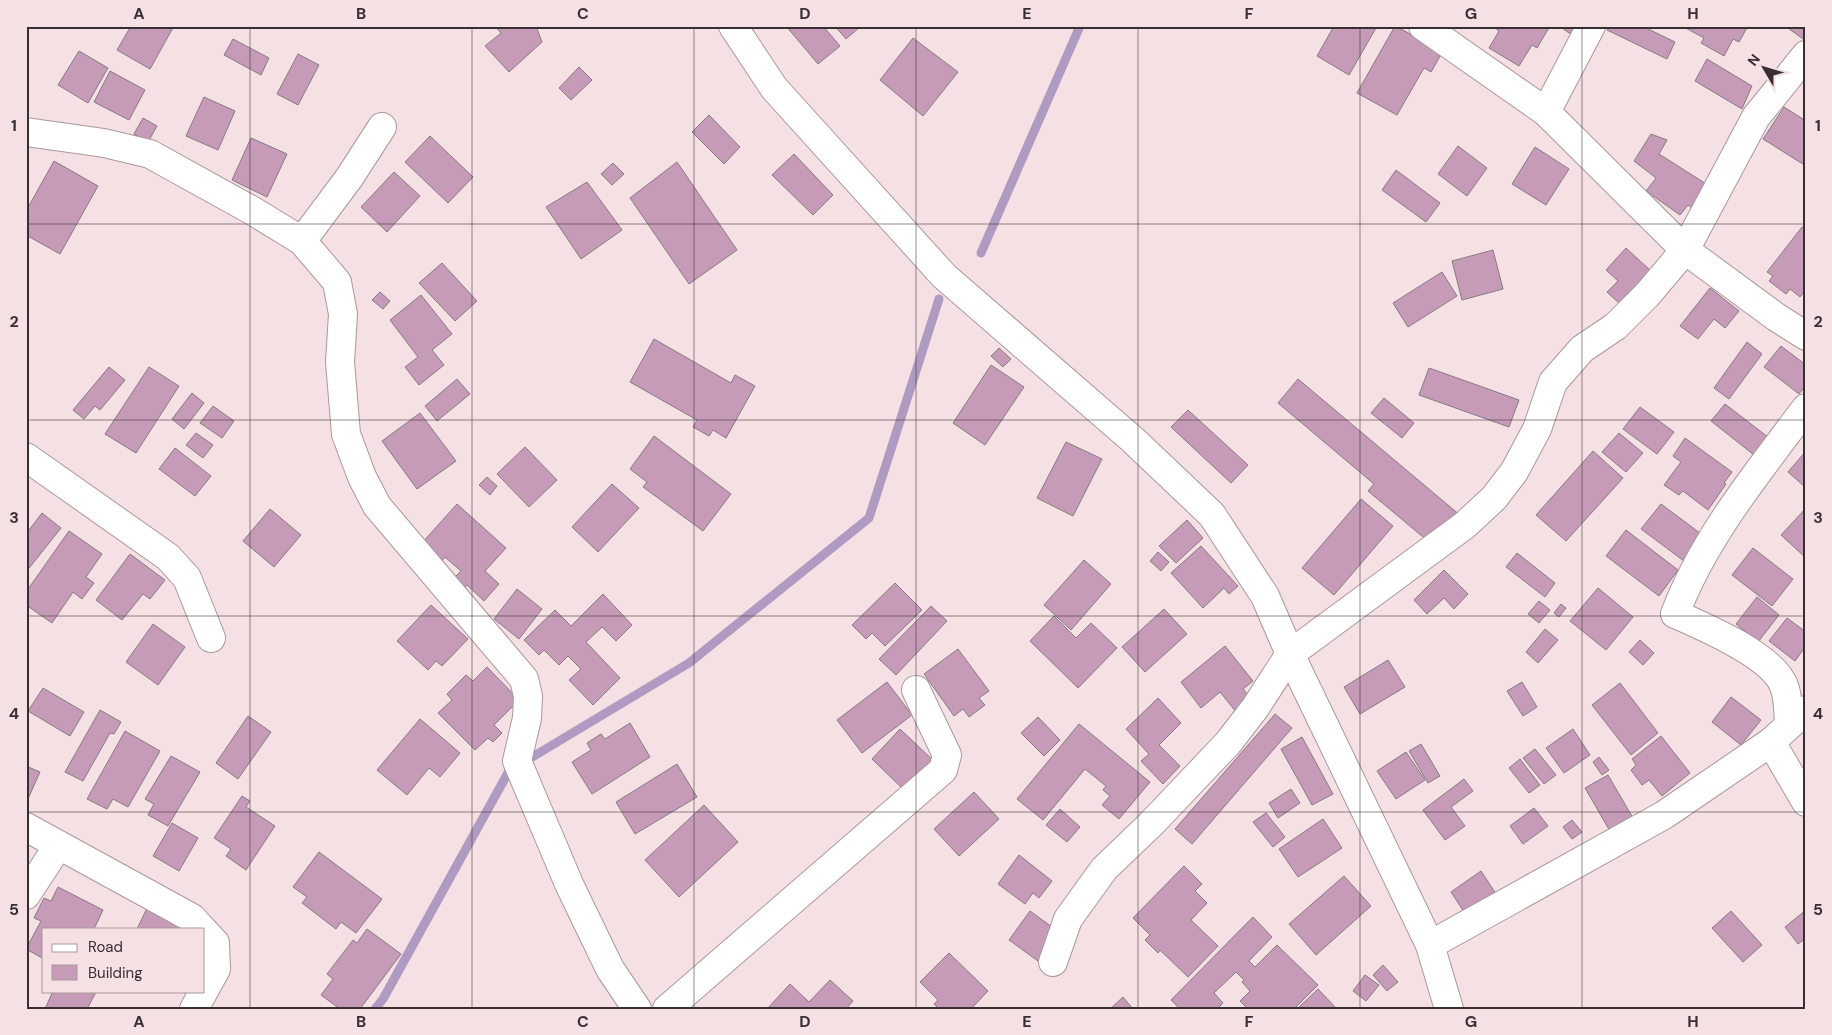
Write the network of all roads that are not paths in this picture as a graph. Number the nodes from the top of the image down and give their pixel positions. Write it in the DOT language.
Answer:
graph roads {
  1 [pos="733,26"];
  2 [pos="1423,26"];
  3 [pos="1591,26"];
  4 [pos="1806,55"];
  5 [pos="1546,112"];
  6 [pos="382,127"];
  7 [pos="26,132"];
  8 [pos="302,242"];
  9 [pos="1685,250"];
  10 [pos="1806,336"];
  11 [pos="1806,408"];
  12 [pos="26,457"];
  13 [pos="211,638"];
  14 [pos="1290,654"];
  15 [pos="916,690"];
  16 [pos="1789,726"];
  17 [pos="1806,802"];
  18 [pos="26,827"];
  19 [pos="58,846"];
  20 [pos="26,895"];
  21 [pos="201,928"];
  22 [pos="205,932"];
  23 [pos="1430,945"];
  24 [pos="1053,962"];
  25 [pos="205,989"];
  26 [pos="203,992"];
  27 [pos="194,1009"];
  28 [pos="637,1009"];
  29 [pos="667,1009"];
  30 [pos="1449,1009"];
  1 -- 14 [label="street"];
  2 -- 5 [label="street"];
  3 -- 5 [label="street"];
  4 -- 9 [label="street"];
  5 -- 9 [label="street"];
  6 -- 8 [label="street"];
  7 -- 8 [label="street"];
  8 -- 28 [label="street"];
  9 -- 10 [label="street"];
  9 -- 14 [label="street"];
  11 -- 16 [label="street"];
  12 -- 13 [label="street"];
  14 -- 23 [label="street"];
  14 -- 24 [label="street"];
  15 -- 29 [label="street"];
  16 -- 17 [label="street"];
  16 -- 23 [label="street"];
  18 -- 19 [label="street"];
  19 -- 20 [label="street"];
  19 -- 21 [label="street"];
  22 -- 25 [label="street"];
  23 -- 30 [label="street"];
  26 -- 27 [label="street"];
}
